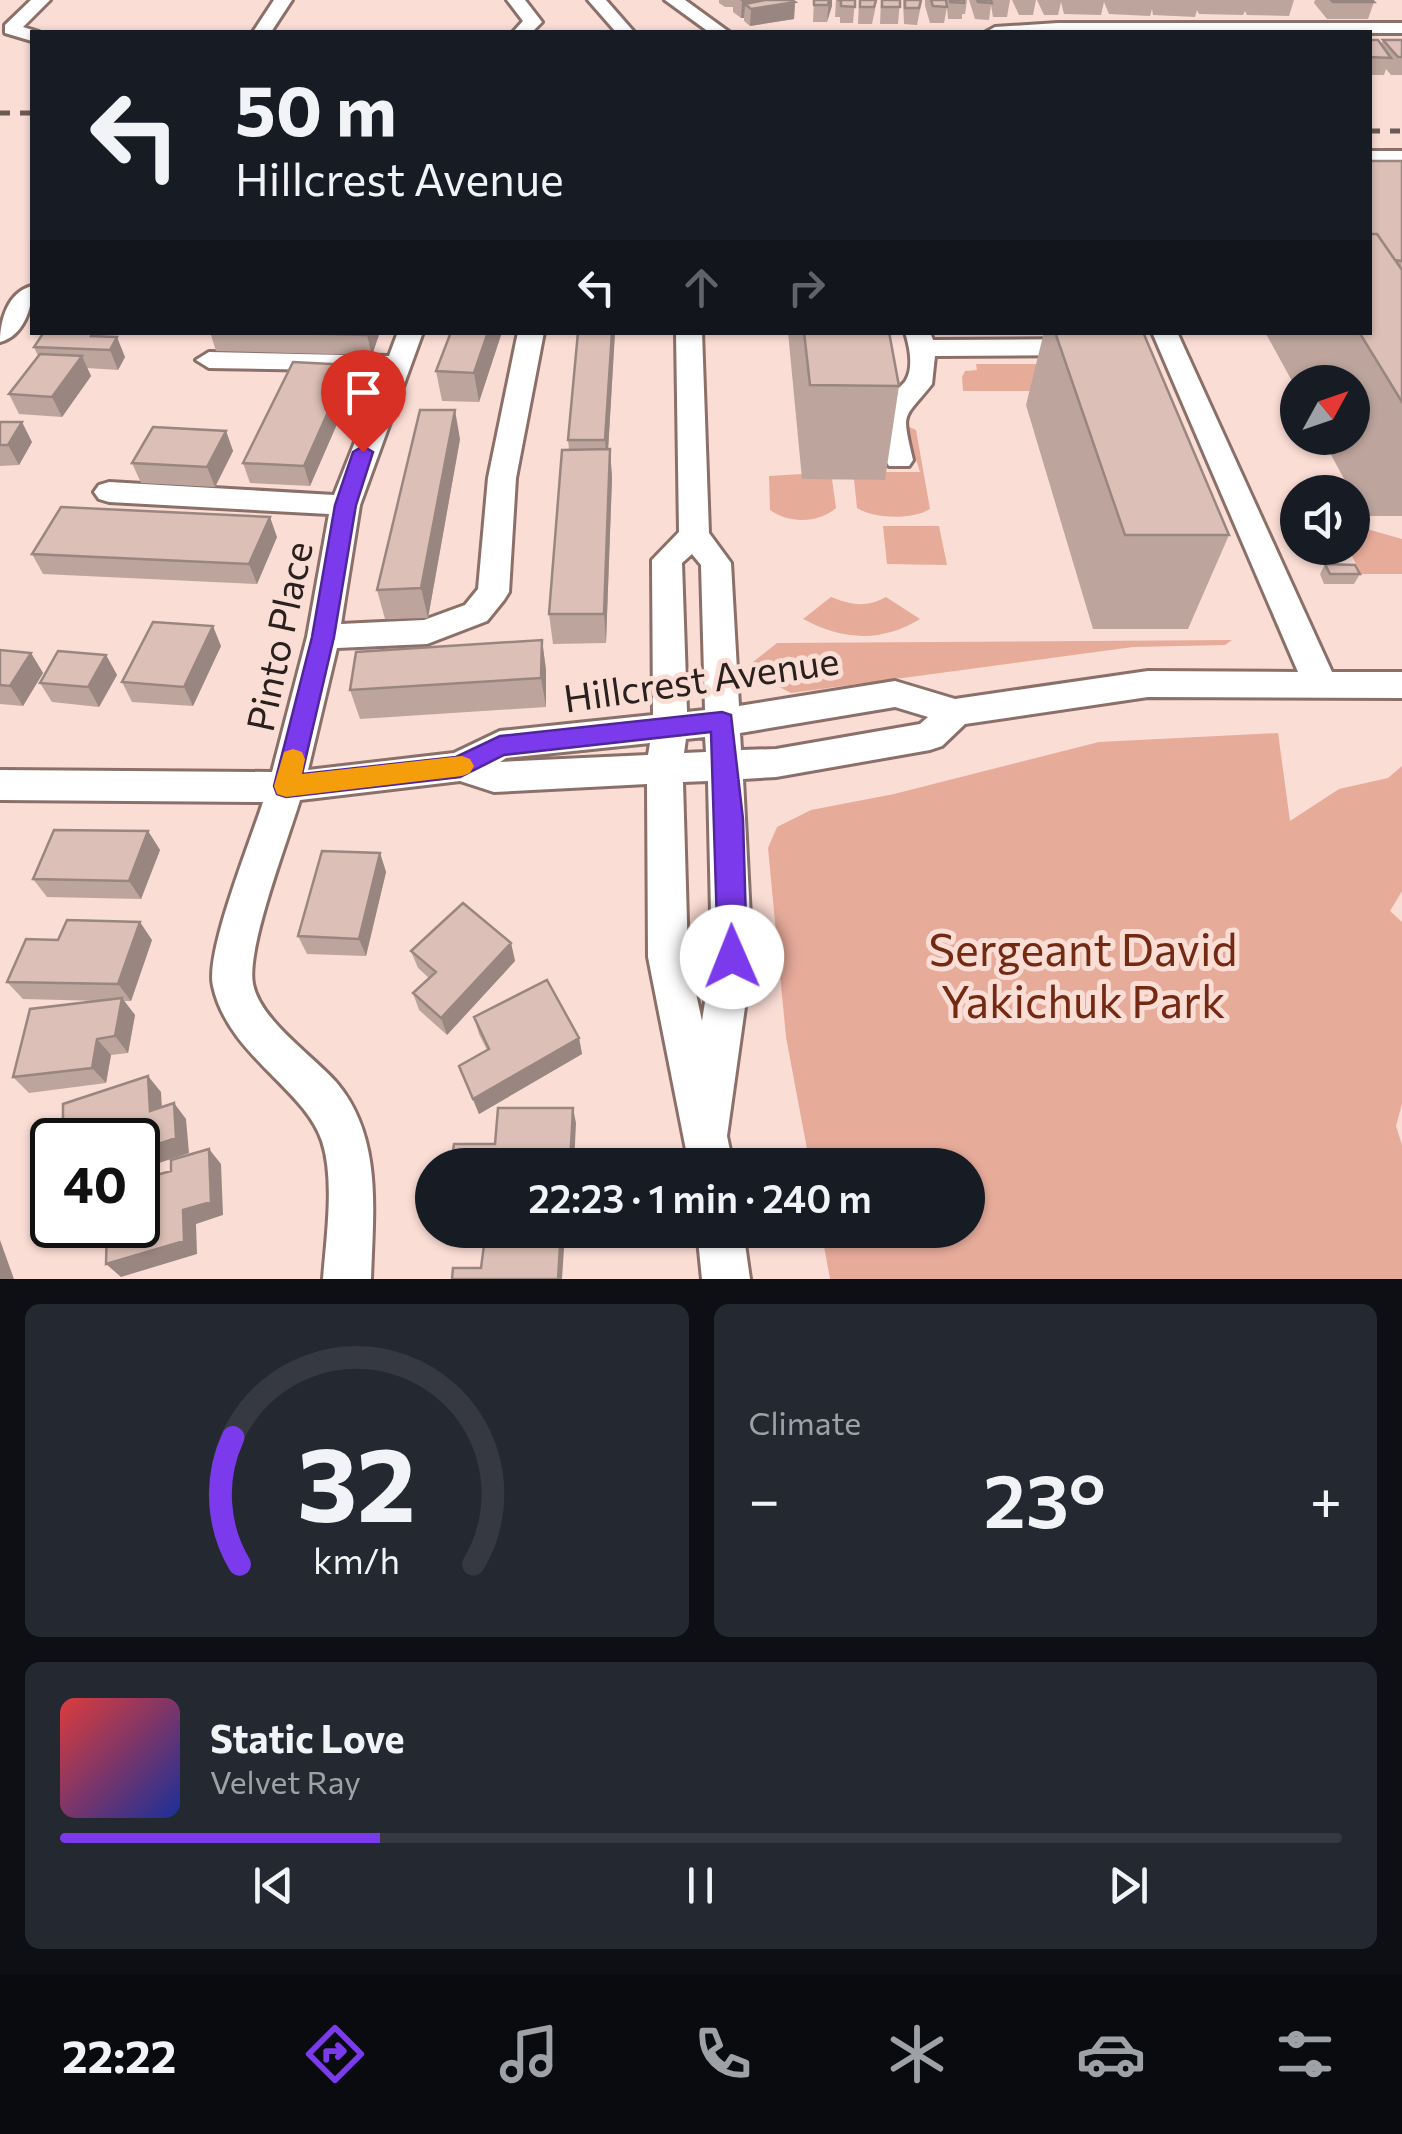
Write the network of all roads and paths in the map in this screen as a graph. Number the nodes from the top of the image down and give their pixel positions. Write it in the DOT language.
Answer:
graph roads {
  1 [pos="41,0"];
  2 [pos="283,0"];
  3 [pos="516,0"];
  4 [pos="597,0"];
  5 [pos="674,0"];
  6 [pos="1402,28"];
  7 [pos="6,29"];
  8 [pos="263,30"];
  9 [pos="524,30"];
  10 [pos="623,30"];
  11 [pos="717,30"];
  12 [pos="1026,30"];
  13 [pos="1372,157"];
  14 [pos="1402,158"];
  15 [pos="30,296"];
  16 [pos="0,334"];
  17 [pos="410,335"];
  18 [pos="530,335"];
  19 [pos="689,335"];
  20 [pos="920,340"];
  21 [pos="1168,340"];
  22 [pos="1136,347"];
  23 [pos="1101,348"];
  24 [pos="210,360"];
  25 [pos="398,364"];
  26 [pos="899,460"];
  27 [pos="109,492"];
  28 [pos="346,505"];
  29 [pos="694,535"];
  30 [pos="323,637"];
  31 [pos="1402,684"];
  32 [pos="1322,685"];
  33 [pos="955,712"];
  34 [pos="722,722"];
  35 [pos="670,728"];
  36 [pos="724,764"];
  37 [pos="460,767"];
  38 [pos="664,769"];
  39 [pos="0,785"];
  40 [pos="286,786"];
  41 [pos="708,1148"];
  42 [pos="708,1148"];
  43 [pos="722,1248"];
  44 [pos="347,1279"];
  45 [pos="726,1279"];
  1 -- 7 [label="street"];
  2 -- 8 [label="street"];
  3 -- 9 [label="street"];
  4 -- 10 [label="street"];
  5 -- 11 [label="street"];
  6 -- 12 [label="street"];
  13 -- 14 [label="street"];
  15 -- 16 [label="street"];
  17 -- 25 [label="street, Pinto Place"];
  18 -- 30 [label="street"];
  19 -- 29 [label="street"];
  20 -- 23 [label="street"];
  20 -- 26 [label="street"];
  21 -- 22 [label="street"];
  21 -- 32 [label="street"];
  24 -- 25 [label="street"];
  25 -- 28 [label="street, Pinto Place"];
  27 -- 28 [label="street"];
  28 -- 30 [label="street, Pinto Place"];
  29 -- 34 [label="street"];
  29 -- 35 [label="street"];
  30 -- 40 [label="street, Pinto Place"];
  31 -- 32 [label="street, Hillcrest Avenue"];
  32 -- 33 [label="street, Hillcrest Avenue"];
  33 -- 34 [label="street, Hillcrest Avenue"];
  33 -- 36 [label="street, Hillcrest Avenue"];
  34 -- 35 [label="street, Hillcrest Avenue"];
  34 -- 36 [label="street"];
  35 -- 37 [label="street, Hillcrest Avenue"];
  35 -- 38 [label="street"];
  36 -- 38 [label="street, Hillcrest Avenue"];
  36 -- 41 [label="street"];
  37 -- 38 [label="street, Hillcrest Avenue"];
  37 -- 40 [label="street, Hillcrest Avenue"];
  38 -- 42 [label="street"];
  39 -- 40 [label="street, Hillcrest Avenue"];
  40 -- 44 [label="street, Pinto Place"];
  43 -- 45 [label="street"];
}
